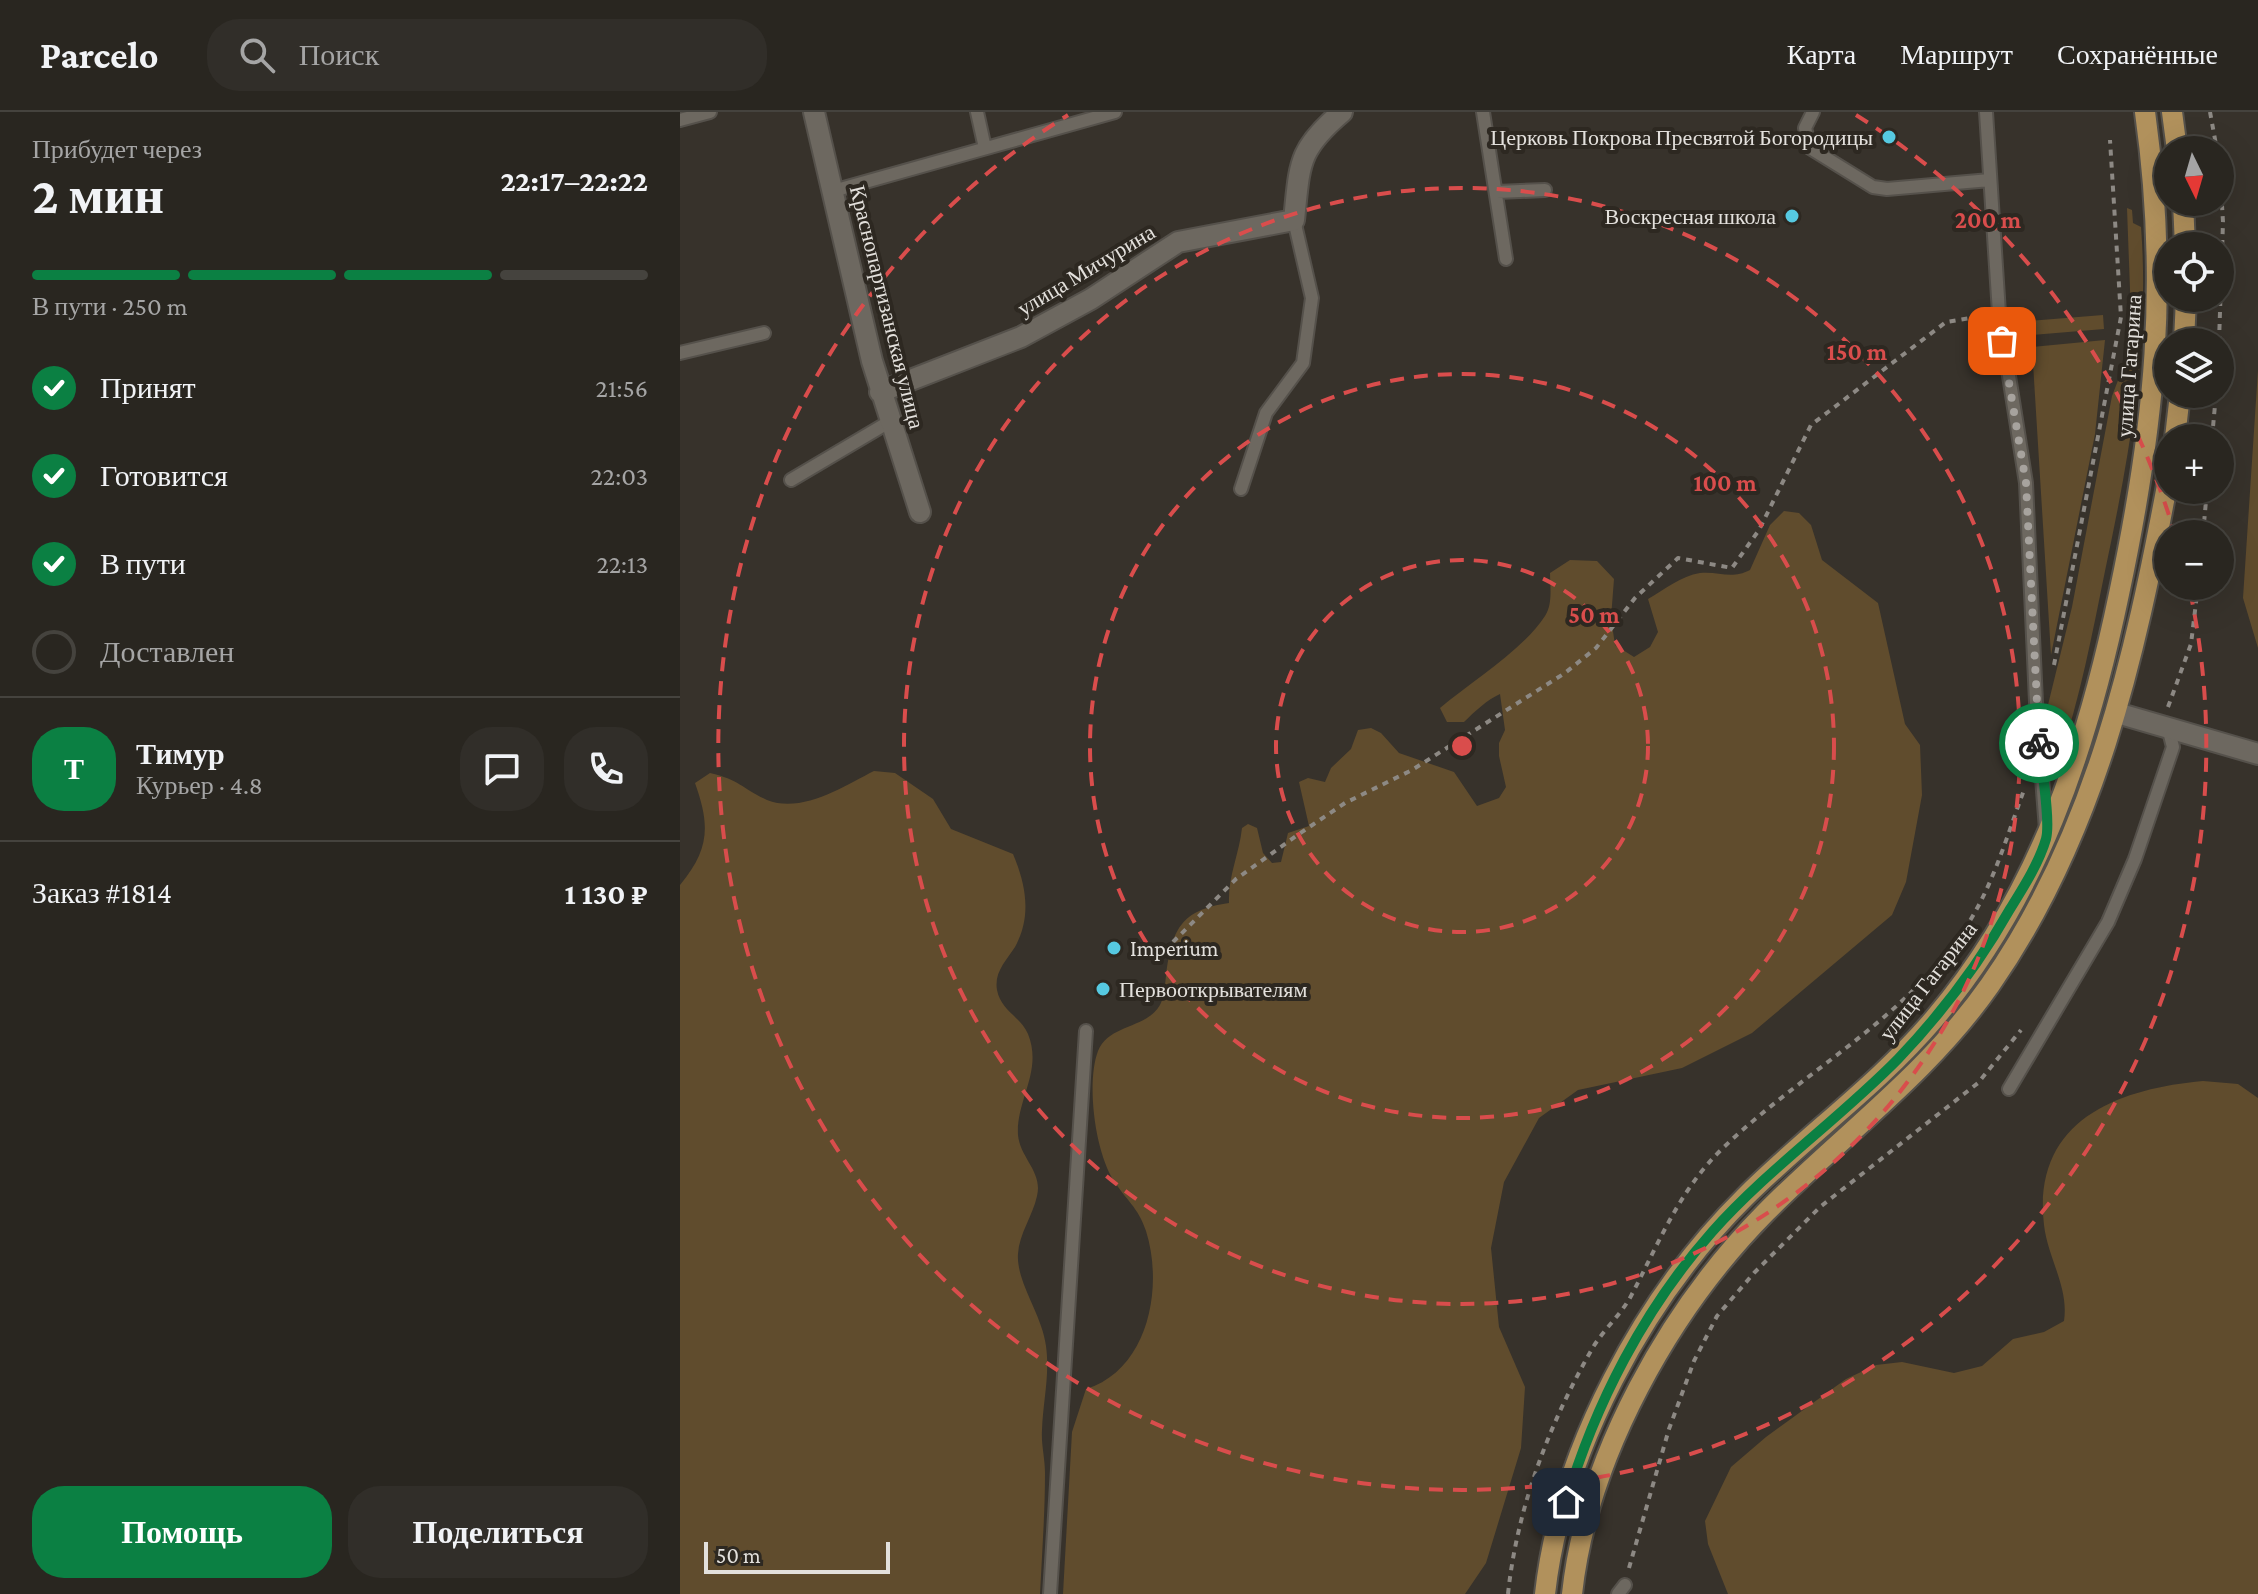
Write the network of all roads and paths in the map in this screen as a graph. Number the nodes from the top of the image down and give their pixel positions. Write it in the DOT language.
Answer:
graph roads {
  1 [pos="710,112"];
  2 [pos="814,112"];
  3 [pos="977,112"];
  4 [pos="1115,112"];
  5 [pos="1342,112"];
  6 [pos="1483,112"];
  7 [pos="1813,112"];
  8 [pos="1986,112"];
  9 [pos="2145,112"];
  10 [pos="2172,112"];
  11 [pos="2210,112"];
  12 [pos="680,120"];
  13 [pos="2175,136"];
  14 [pos="2214,136"];
  15 [pos="2110,140"];
  16 [pos="985,148"];
  17 [pos="1990,180"];
  18 [pos="1545,190"];
  19 [pos="833,191"];
  20 [pos="1497,192"];
  21 [pos="2223,216"];
  22 [pos="1294,220"];
  23 [pos="1506,259"];
  24 [pos="1999,313"];
  25 [pos="2219,328"];
  26 [pos="764,333"];
  27 [pos="680,353"];
  28 [pos="880,392"];
  29 [pos="889,422"];
  30 [pos="791,480"];
  31 [pos="1241,489"];
  32 [pos="2163,504"];
  33 [pos="920,512"];
  34 [pos="2196,600"];
  35 [pos="2052,673"];
  36 [pos="2117,713"];
  37 [pos="2165,726"];
  38 [pos="2258,754"];
  39 [pos="2024,790"];
  40 [pos="2047,837"];
  41 [pos="1156,959"];
  42 [pos="2025,1025"];
  43 [pos="1086,1031"];
  44 [pos="2009,1089"];
  45 [pos="1621,1590"];
  46 [pos="1050,1594"];
  47 [pos="1508,1594"];
  48 [pos="1545,1594"];
  49 [pos="1572,1594"];
  1 -- 12 [label="lane"];
  2 -- 19 [label="street, Краснопартизанская улица"];
  3 -- 16 [label="lane"];
  4 -- 16 [label="lane"];
  5 -- 22 [label="street"];
  6 -- 20 [label="lane"];
  7 -- 17 [label="lane"];
  8 -- 17 [label="lane"];
  9 -- 40 [label="main road, улица Гагарина"];
  10 -- 13 [label="main road"];
  11 -- 14 [label="path"];
  15 -- 35 [label="path"];
  16 -- 19 [label="lane"];
  17 -- 24 [label="lane"];
  18 -- 20 [label="lane"];
  19 -- 28 [label="street, Краснопартизанская улица"];
  20 -- 23 [label="lane"];
  21 -- 25 [label="path"];
  22 -- 28 [label="street, улица Мичурина"];
  22 -- 31 [label="lane"];
  24 -- 40 [label="lane"];
  24 -- 41 [label="path"];
  26 -- 27 [label="lane"];
  28 -- 29 [label="street, Краснопартизанская улица"];
  29 -- 30 [label="lane"];
  29 -- 33 [label="street, Краснопартизанская улица"];
  32 -- 36 [label="main road"];
  34 -- 37 [label="path"];
  36 -- 37 [label="street"];
  36 -- 49 [label="main road"];
  37 -- 38 [label="street"];
  37 -- 44 [label="lane"];
  39 -- 47 [label="path"];
  40 -- 48 [label="main road, улица Гагарина"];
  42 -- 45 [label="path"];
  43 -- 46 [label="lane"];
}
